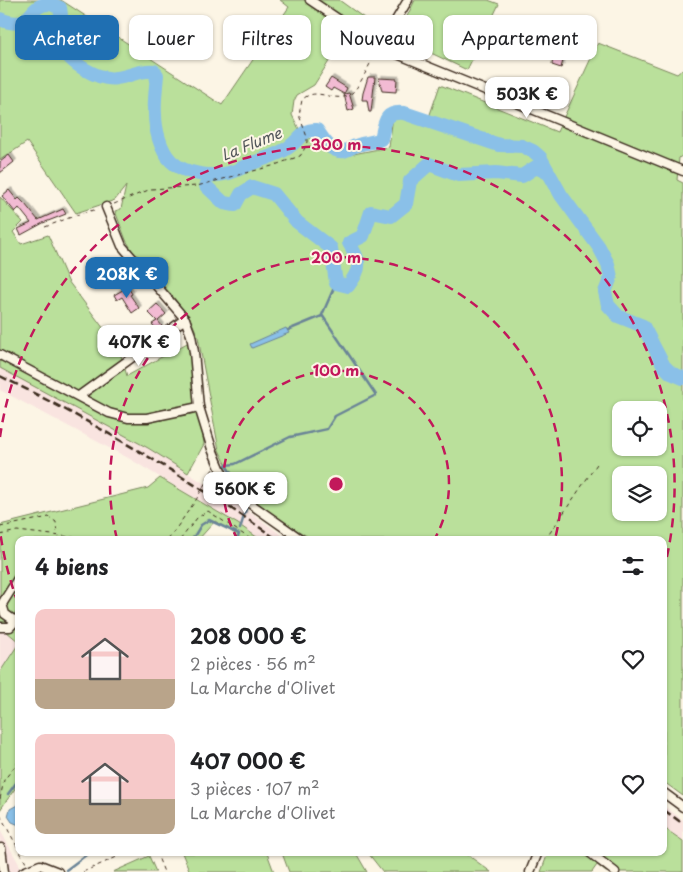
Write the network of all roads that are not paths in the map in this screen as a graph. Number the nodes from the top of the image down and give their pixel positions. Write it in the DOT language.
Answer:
graph roads {
  1 [pos="310,0"];
  2 [pos="408,0"];
  3 [pos="332,15"];
  4 [pos="399,15"];
  5 [pos="412,60"];
  6 [pos="683,171"];
  7 [pos="106,207"];
  8 [pos="185,319"];
  9 [pos="0,355"];
  10 [pos="79,396"];
  11 [pos="198,407"];
  12 [pos="296,536"];
  13 [pos="15,583"];
  14 [pos="15,618"];
  15 [pos="15,621"];
  16 [pos="0,627"];
  17 [pos="667,796"];
  18 [pos="683,807"];
  19 [pos="1,848"];
  20 [pos="536,856"];
  21 [pos="594,856"];
  22 [pos="26,870"];
  23 [pos="4,872"];
  24 [pos="58,872"];
  25 [pos="530,872"];
  26 [pos="615,872"];
  1 -- 3 [label="street"];
  2 -- 4 [label="street"];
  5 -- 6 [label="street"];
  7 -- 8 [label="street"];
  8 -- 10 [label="street"];
  8 -- 11 [label="street"];
  9 -- 10 [label="street"];
  10 -- 11 [label="street"];
  11 -- 12 [label="street"];
  13 -- 14 [label="street"];
  15 -- 16 [label="street"];
  17 -- 18 [label="street"];
  19 -- 23 [label="street"];
  20 -- 25 [label="street"];
  21 -- 26 [label="street"];
  22 -- 24 [label="street"];
}
